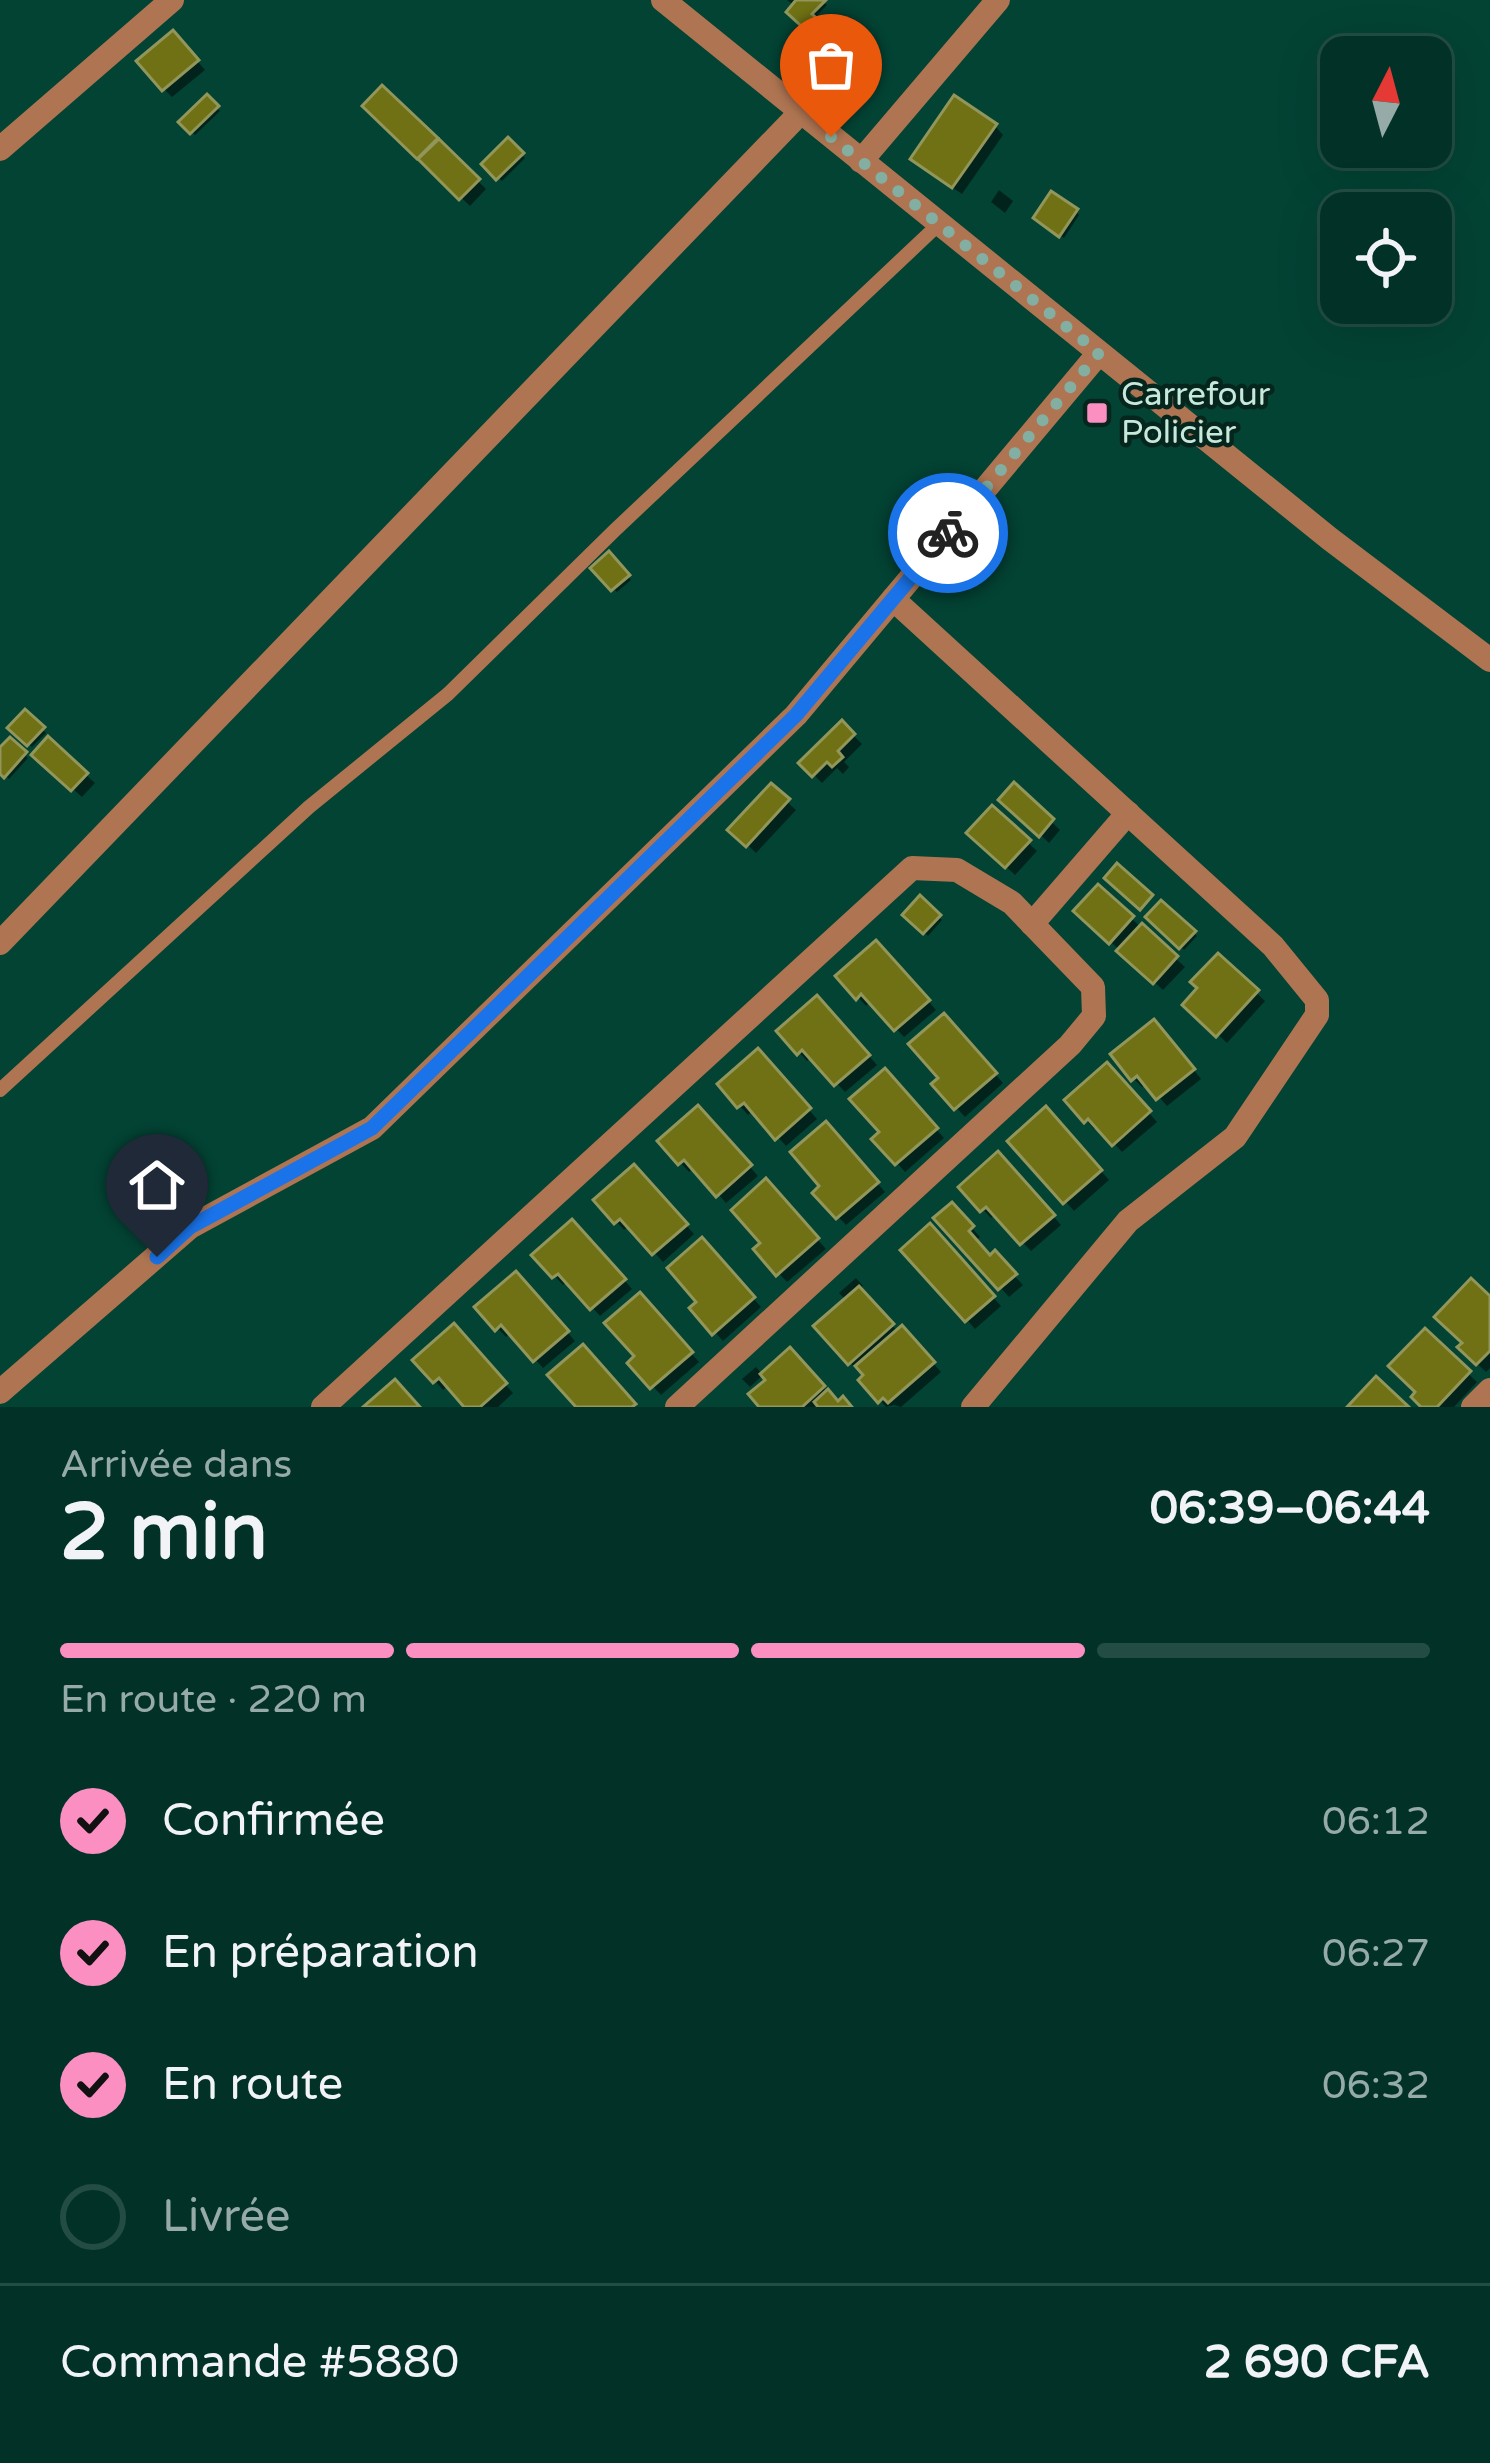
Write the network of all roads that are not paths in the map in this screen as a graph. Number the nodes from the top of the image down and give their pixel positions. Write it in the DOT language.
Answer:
graph roads {
  1 [pos="172,0"];
  2 [pos="663,0"];
  3 [pos="998,0"];
  4 [pos="801,112"];
  5 [pos="0,149"];
  6 [pos="861,161"];
  7 [pos="939,224"];
  8 [pos="1099,353"];
  9 [pos="893,599"];
  10 [pos="1490,660"];
  11 [pos="1129,813"];
  12 [pos="1032,924"];
  13 [pos="0,943"];
  14 [pos="0,1090"];
  15 [pos="1490,1390"];
  16 [pos="0,1392"];
  17 [pos="323,1407"];
  18 [pos="677,1407"];
  19 [pos="973,1407"];
  20 [pos="1473,1407"];
  1 -- 5 [label="street"];
  2 -- 4 [label="street"];
  3 -- 6 [label="street"];
  4 -- 6 [label="street"];
  4 -- 13 [label="street"];
  6 -- 7 [label="street"];
  7 -- 8 [label="street"];
  7 -- 14 [label="lane"];
  8 -- 9 [label="street"];
  8 -- 10 [label="street"];
  9 -- 11 [label="street"];
  9 -- 16 [label="street"];
  11 -- 12 [label="street"];
  11 -- 19 [label="street"];
  12 -- 17 [label="street"];
  12 -- 18 [label="street"];
  15 -- 20 [label="street"];
}
